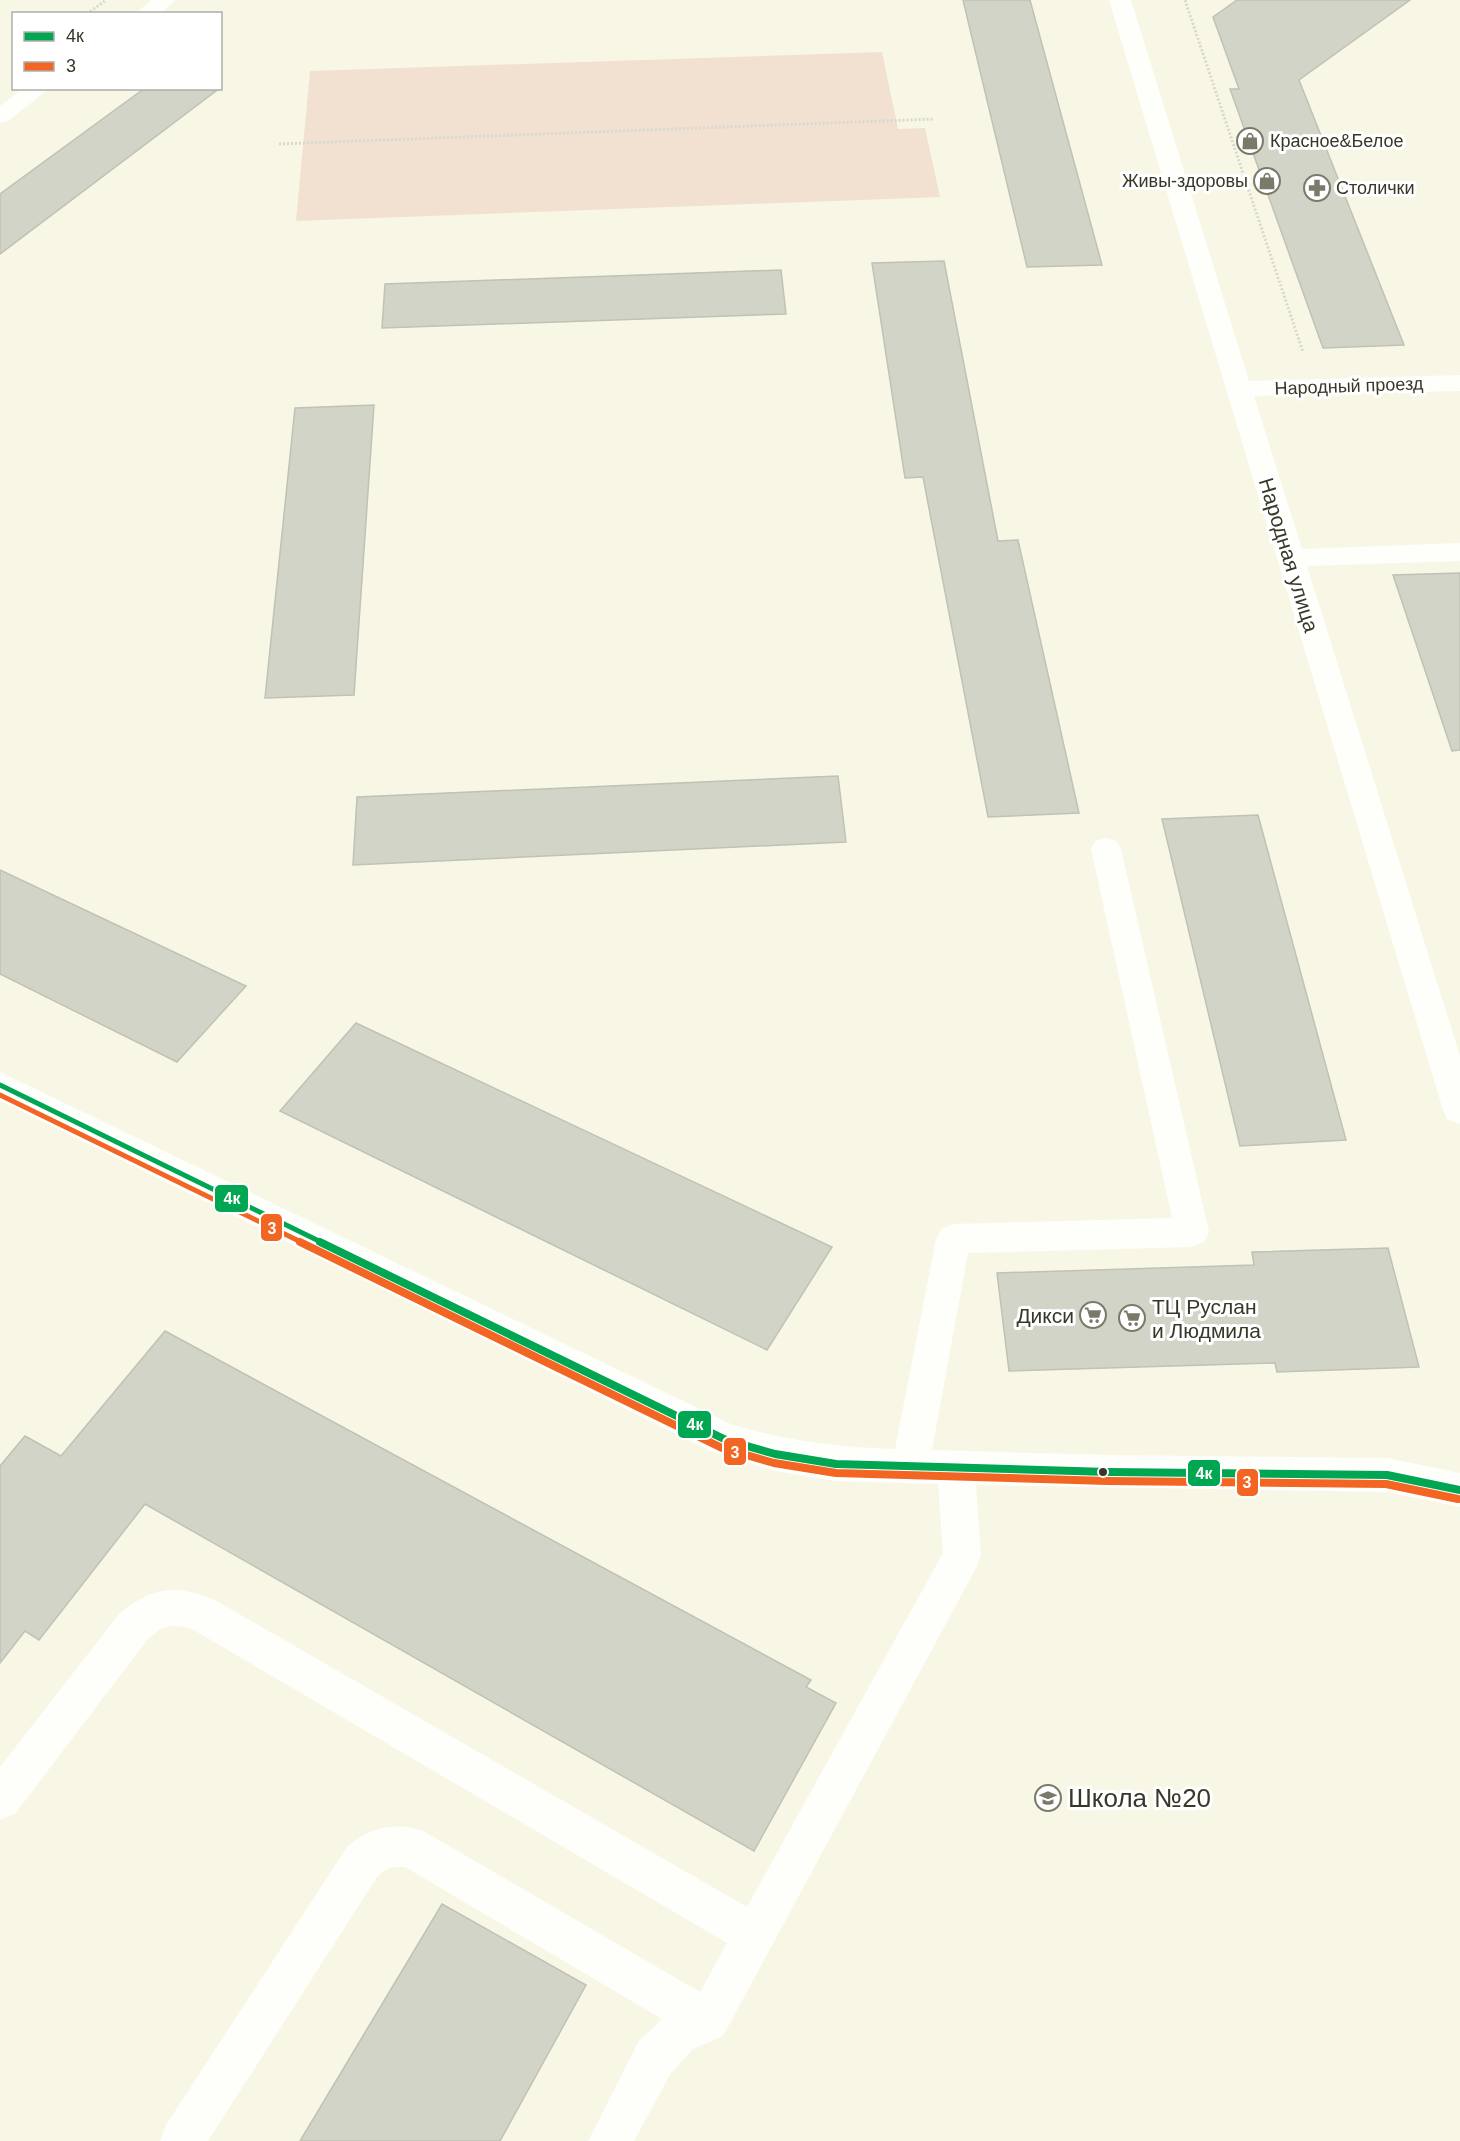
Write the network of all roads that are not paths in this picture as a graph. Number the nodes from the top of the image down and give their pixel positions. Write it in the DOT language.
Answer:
graph roads {
  1 [pos="165,0"];
  2 [pos="1120,0"];
  3 [pos="148,12"];
  4 [pos="36,90"];
  5 [pos="0,116"];
  6 [pos="1460,383"];
  7 [pos="1238,389"];
  8 [pos="1460,552"];
  9 [pos="1290,558"];
  10 [pos="1107,849"];
  11 [pos="0,1085"];
  12 [pos="1460,1110"];
  13 [pos="910,1466"];
  14 [pos="956,1468"];
  15 [pos="1460,1490"];
  16 [pos="0,1800"];
  17 [pos="754,1935"];
  18 [pos="708,2021"];
  19 [pos="182,2141"];
  20 [pos="610,2141"];
  1 -- 3 [label="street"];
  2 -- 7 [label="street, Народная улица"];
  4 -- 5 [label="street"];
  6 -- 7 [label="street, Народный проезд"];
  7 -- 9 [label="street, Народная улица"];
  8 -- 9 [label="street"];
  9 -- 12 [label="street, Народная улица"];
  10 -- 13 [label="street"];
  11 -- 13 [label="street"];
  13 -- 14 [label="street"];
  14 -- 15 [label="street"];
  14 -- 17 [label="street"];
  16 -- 17 [label="street"];
  17 -- 18 [label="street"];
  18 -- 19 [label="street"];
  18 -- 20 [label="street"];
}
